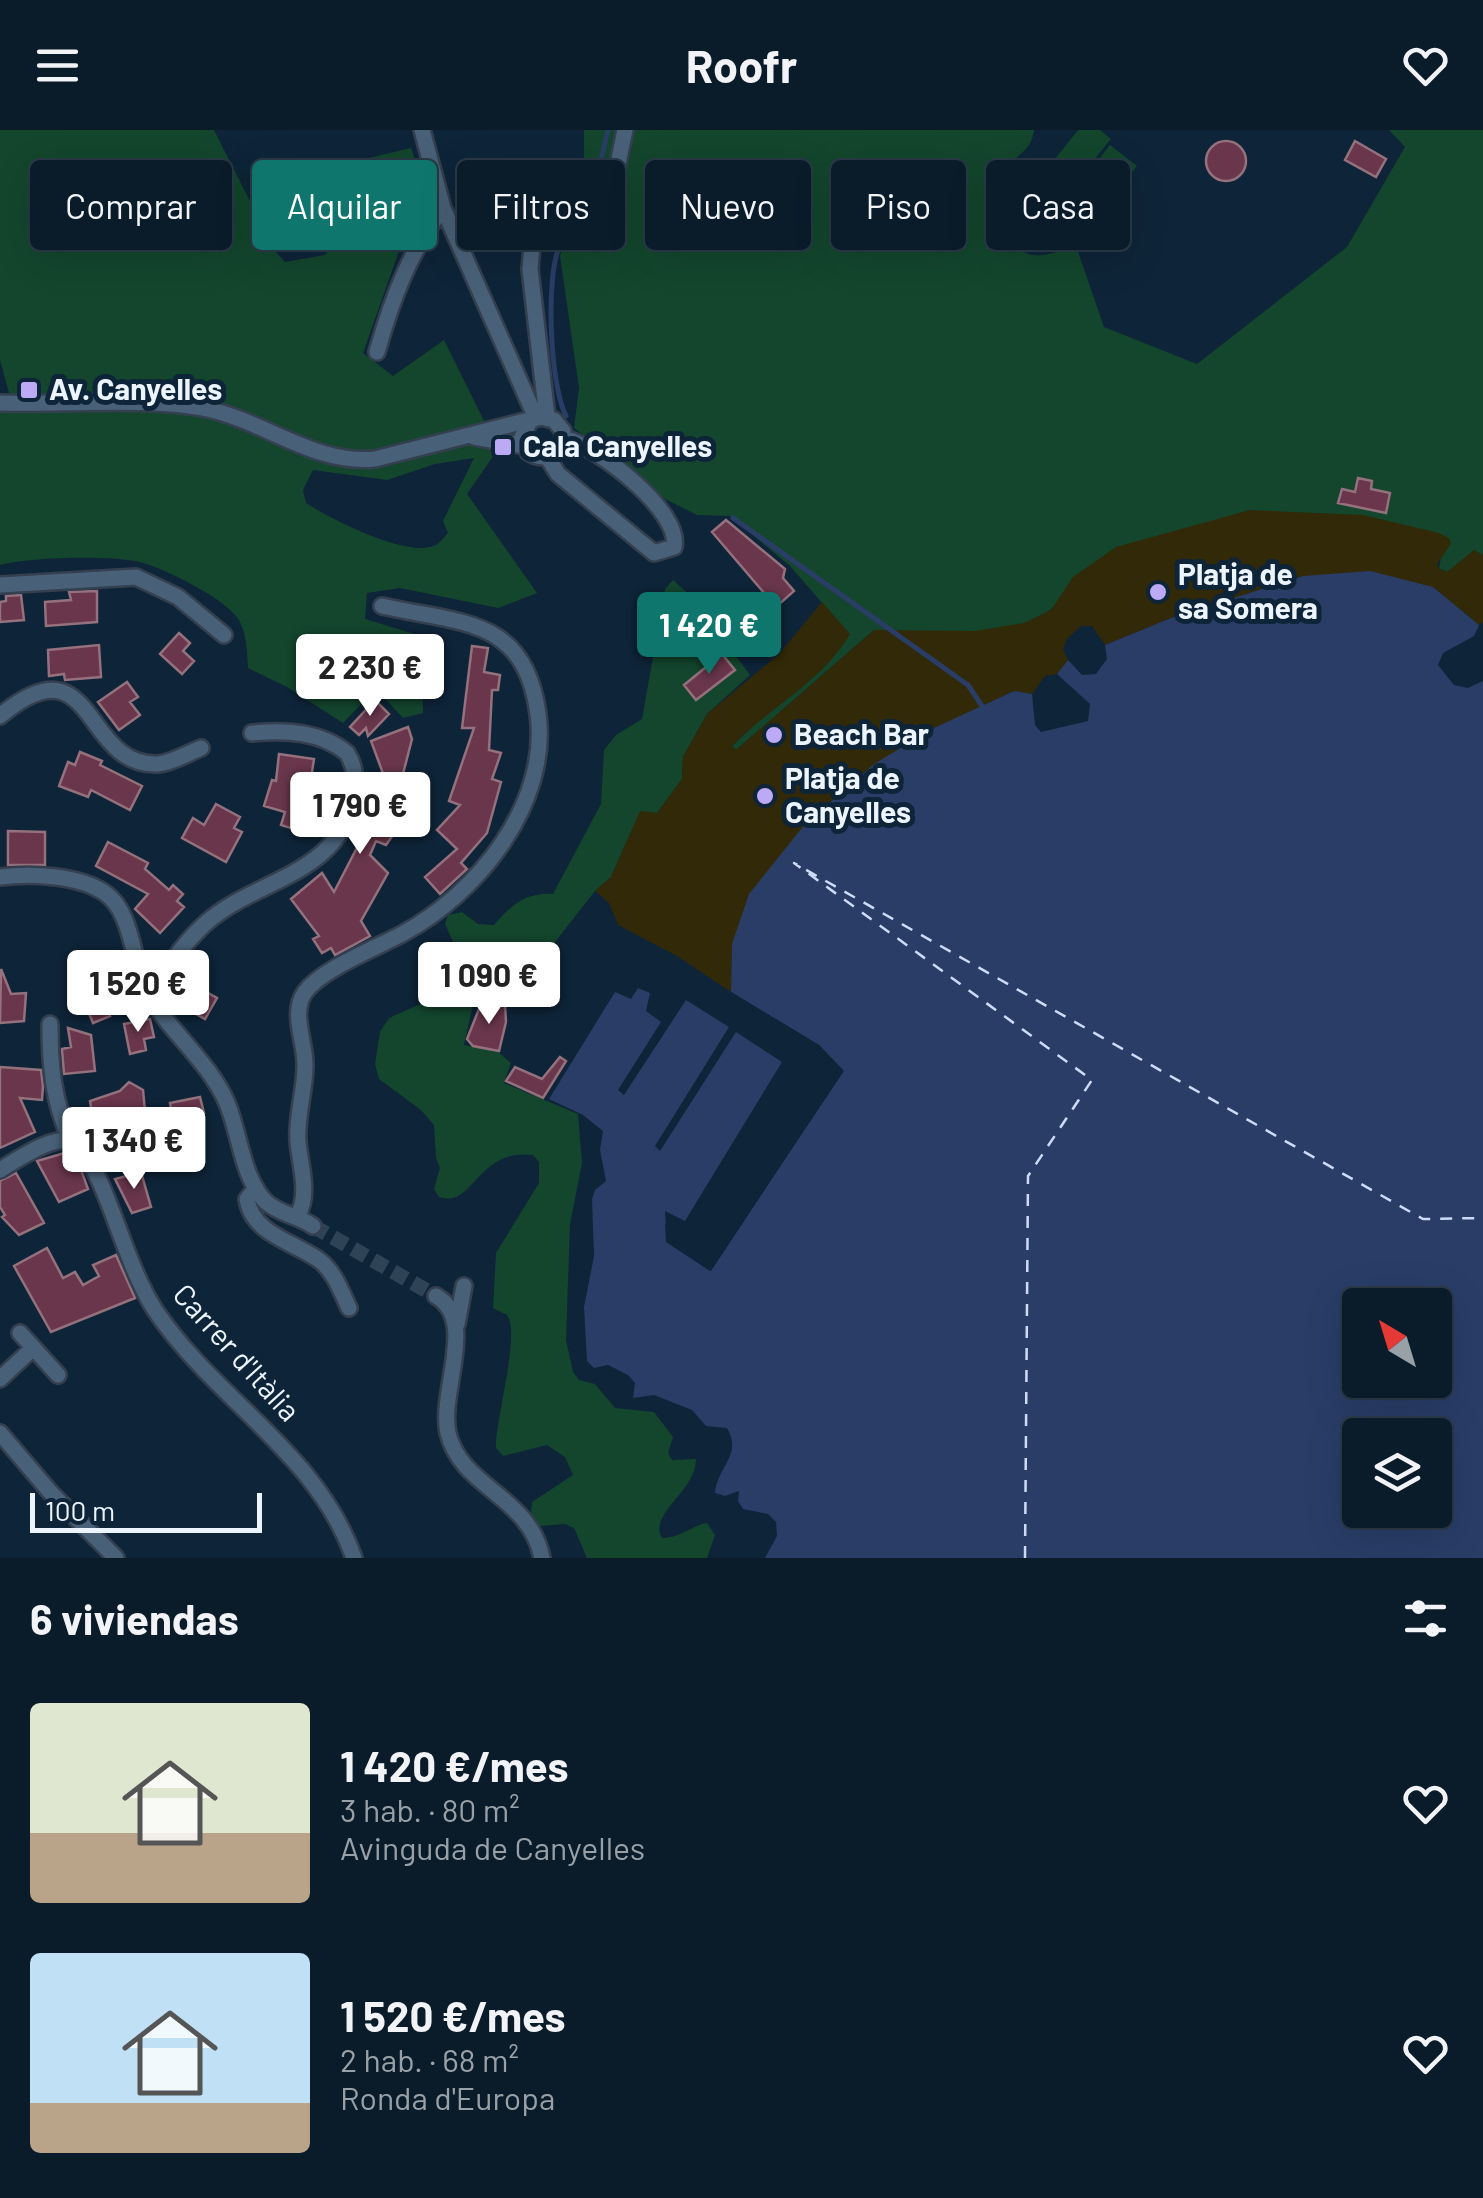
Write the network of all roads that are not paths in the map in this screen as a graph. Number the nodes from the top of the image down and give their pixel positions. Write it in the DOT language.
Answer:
graph roads {
  1 [pos="422,130"];
  2 [pos="625,130"];
  3 [pos="442,208"];
  4 [pos="377,352"];
  5 [pos="0,403"];
  6 [pos="538,419"];
  7 [pos="459,437"];
  8 [pos="564,438"];
  9 [pos="524,446"];
  10 [pos="548,458"];
  11 [pos="0,585"];
  12 [pos="382,606"];
  13 [pos="224,635"];
  14 [pos="0,716"];
  15 [pos="252,734"];
  16 [pos="202,748"];
  17 [pos="0,877"];
  18 [pos="148,992"];
  19 [pos="50,1024"];
  20 [pos="70,1140"];
  21 [pos="0,1170"];
  22 [pos="256,1188"];
  23 [pos="298,1216"];
  24 [pos="314,1226"];
  25 [pos="464,1286"];
  26 [pos="436,1296"];
  27 [pos="349,1308"];
  28 [pos="457,1324"];
  29 [pos="20,1333"];
  30 [pos="33,1348"];
  31 [pos="58,1375"];
  32 [pos="0,1378"];
  33 [pos="0,1433"];
  34 [pos="116,1558"];
  35 [pos="354,1558"];
  36 [pos="542,1558"];
  1 -- 3 [label="street"];
  2 -- 6 [label="street"];
  3 -- 4 [label="street"];
  3 -- 6 [label="street"];
  5 -- 7 [label="street"];
  6 -- 7 [label="street"];
  6 -- 8 [label="street"];
  6 -- 9 [label="street"];
  7 -- 9 [label="street"];
  8 -- 10 [label="street"];
  8 -- 10 [label="street"];
  9 -- 10 [label="street"];
  11 -- 13 [label="street"];
  12 -- 23 [label="street"];
  14 -- 16 [label="street"];
  15 -- 18 [label="street"];
  17 -- 18 [label="street"];
  18 -- 22 [label="street"];
  19 -- 20 [label="street, Carrer d'Itàlia"];
  20 -- 21 [label="street"];
  20 -- 35 [label="street, Carrer d'Itàlia"];
  22 -- 23 [label="street"];
  22 -- 27 [label="street"];
  23 -- 24 [label="street"];
  25 -- 28 [label="street"];
  26 -- 28 [label="street"];
  28 -- 36 [label="street"];
  29 -- 30 [label="street"];
  30 -- 31 [label="street"];
  30 -- 32 [label="street"];
  33 -- 34 [label="street"];
}
